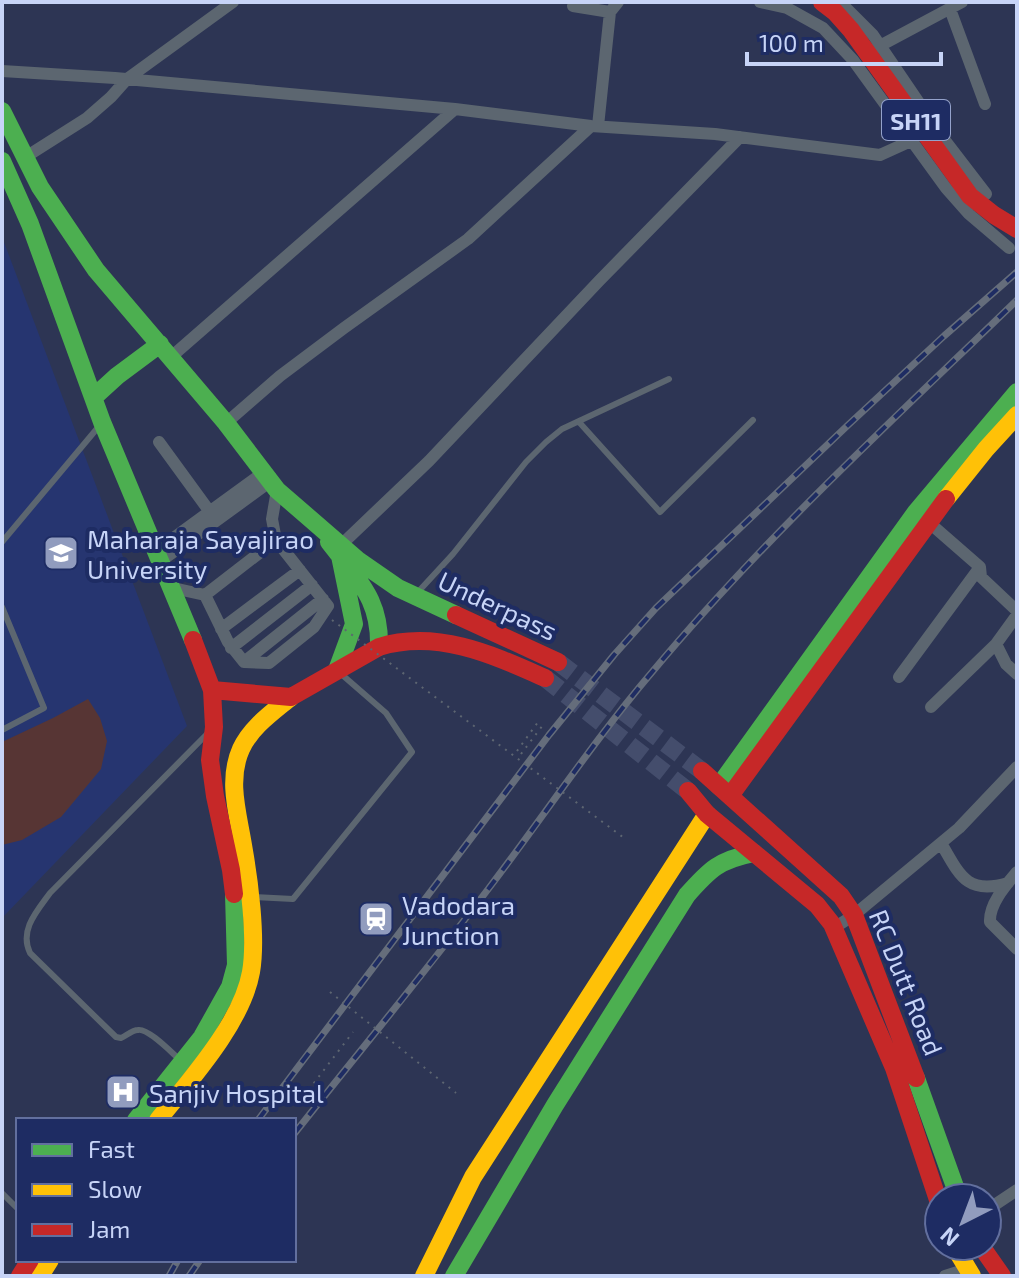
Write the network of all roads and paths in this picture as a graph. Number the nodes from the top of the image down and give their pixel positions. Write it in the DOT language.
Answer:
graph roads {
  1 [pos="233,2"];
  2 [pos="760,2"];
  3 [pos="822,2"];
  4 [pos="840,2"];
  5 [pos="962,2"];
  6 [pos="573,6"];
  7 [pos="614,7"];
  8 [pos="950,9"];
  9 [pos="881,45"];
  10 [pos="853,60"];
  11 [pos="2,71"];
  12 [pos="127,79"];
  13 [pos="985,104"];
  14 [pos="455,109"];
  15 [pos="2,111"];
  16 [pos="594,126"];
  17 [pos="740,137"];
  18 [pos="913,140"];
  19 [pos="24,158"];
  20 [pos="2,161"];
  21 [pos="986,194"];
  22 [pos="1017,229"];
  23 [pos="1009,248"];
  24 [pos="166,350"];
  25 [pos="669,379"];
  26 [pos="1017,392"];
  27 [pos="94,397"];
  28 [pos="1017,415"];
  29 [pos="753,420"];
  30 [pos="102,422"];
  31 [pos="579,422"];
  32 [pos="226,423"];
  33 [pos="159,442"];
  34 [pos="271,481"];
  35 [pos="210,512"];
  36 [pos="922,517"];
  37 [pos="276,540"];
  38 [pos="2,542"];
  39 [pos="341,551"];
  40 [pos="159,555"];
  41 [pos="980,567"];
  42 [pos="300,570"];
  43 [pos="312,585"];
  44 [pos="173,588"];
  45 [pos="205,595"];
  46 [pos="415,595"];
  47 [pos="2,607"];
  48 [pos="1017,613"];
  49 [pos="332,620"];
  50 [pos="221,629"];
  51 [pos="996,644"];
  52 [pos="379,647"];
  53 [pos="231,648"];
  54 [pos="558,662"];
  55 [pos="337,670"];
  56 [pos="1017,674"];
  57 [pos="899,677"];
  58 [pos="545,678"];
  59 [pos="212,690"];
  60 [pos="291,697"];
  61 [pos="931,707"];
  62 [pos="538,722"];
  63 [pos="543,725"];
  64 [pos="214,727"];
  65 [pos="2,730"];
  66 [pos="517,751"];
  67 [pos="521,754"];
  68 [pos="1017,767"];
  69 [pos="702,771"];
  70 [pos="688,791"];
  71 [pos="725,791"];
  72 [pos="707,814"];
  73 [pos="624,838"];
  74 [pos="941,843"];
  75 [pos="754,853"];
  76 [pos="1017,872"];
  77 [pos="1008,883"];
  78 [pos="242,897"];
  79 [pos="854,915"];
  80 [pos="834,928"];
  81 [pos="1017,949"];
  82 [pos="330,992"];
  83 [pos="353,1032"];
  84 [pos="182,1062"];
  85 [pos="456,1093"];
  86 [pos="304,1096"];
  87 [pos="138,1118"];
  88 [pos="160,1118"];
  89 [pos="932,1182"];
  90 [pos="954,1182"];
  91 [pos="970,1272"];
  92 [pos="424,1276"];
  93 [pos="454,1276"];
  94 [pos="945,1276"];
  1 -- 12 [label="street"];
  2 -- 10 [label="street"];
  3 -- 22 [label="main road, SH11, bridge"];
  4 -- 9 [label="street"];
  5 -- 8 [label="street"];
  6 -- 7 [label="street"];
  7 -- 16 [label="street"];
  8 -- 9 [label="street"];
  8 -- 13 [label="street"];
  9 -- 10 [label="street"];
  9 -- 21 [label="street"];
  10 -- 18 [label="street"];
  11 -- 12 [label="street"];
  12 -- 14 [label="street"];
  12 -- 19 [label="street"];
  14 -- 16 [label="street"];
  14 -- 24 [label="street"];
  15 -- 19 [label="main road"];
  16 -- 17 [label="street"];
  16 -- 32 [label="street"];
  17 -- 18 [label="street"];
  17 -- 39 [label="street"];
  18 -- 23 [label="street"];
  19 -- 24 [label="main road"];
  20 -- 27 [label="main road"];
  24 -- 27 [label="main road"];
  24 -- 32 [label="main road"];
  25 -- 31 [label="lane"];
  26 -- 36 [label="main road"];
  27 -- 30 [label="main road"];
  28 -- 36 [label="main road"];
  29 -- 31 [label="lane"];
  30 -- 38 [label="lane"];
  30 -- 40 [label="main road"];
  31 -- 46 [label="lane"];
  32 -- 34 [label="main road"];
  33 -- 35 [label="street"];
  34 -- 35 [label="street"];
  34 -- 37 [label="street"];
  34 -- 39 [label="main road"];
  34 -- 40 [label="street"];
  35 -- 40 [label="street"];
  36 -- 41 [label="street"];
  36 -- 71 [label="main road"];
  37 -- 42 [label="street"];
  37 -- 45 [label="street"];
  39 -- 46 [label="main road, Underpass"];
  39 -- 52 [label="main road"];
  39 -- 55 [label="main road"];
  40 -- 44 [label="main road"];
  41 -- 48 [label="street"];
  41 -- 57 [label="street"];
  42 -- 43 [label="street"];
  42 -- 50 [label="street"];
  43 -- 53 [label="street"];
  43 -- 53 [label="street"];
  44 -- 45 [label="street"];
  44 -- 59 [label="main road"];
  45 -- 50 [label="street"];
  46 -- 54 [label="main road, Underpass"];
  47 -- 65 [label="lane"];
  48 -- 51 [label="street"];
  49 -- 73 [label="path, bridge"];
  50 -- 53 [label="street"];
  51 -- 56 [label="street"];
  51 -- 61 [label="street"];
  52 -- 55 [label="main road, Underpass"];
  52 -- 58 [label="main road, Underpass"];
  55 -- 60 [label="main road, Underpass"];
  55 -- 78 [label="lane"];
  59 -- 60 [label="main road"];
  59 -- 64 [label="main road"];
  60 -- 78 [label="main road, Underpass"];
  62 -- 66 [label="path"];
  63 -- 67 [label="path"];
  64 -- 78 [label="main road"];
  64 -- 84 [label="lane"];
  68 -- 74 [label="street"];
  69 -- 71 [label="main road"];
  70 -- 72 [label="main road"];
  71 -- 79 [label="main road, RC Dutt Road"];
  72 -- 75 [label="main road, RC Dutt Road"];
  72 -- 92 [label="main road"];
  74 -- 77 [label="street"];
  74 -- 79 [label="street"];
  75 -- 80 [label="main road, RC Dutt Road"];
  75 -- 93 [label="main road"];
  76 -- 77 [label="street"];
  77 -- 81 [label="street"];
  78 -- 84 [label="main road"];
  78 -- 88 [label="main road"];
  79 -- 80 [label="street"];
  79 -- 90 [label="main road, RC Dutt Road"];
  80 -- 89 [label="main road, RC Dutt Road"];
  82 -- 85 [label="path, bridge"];
  83 -- 86 [label="path"];
  84 -- 87 [label="main road"];
  91 -- 94 [label="street"];
}
